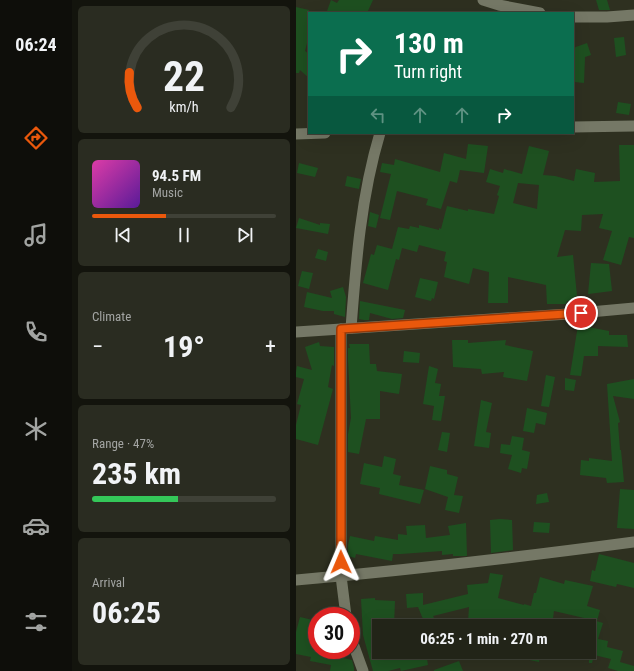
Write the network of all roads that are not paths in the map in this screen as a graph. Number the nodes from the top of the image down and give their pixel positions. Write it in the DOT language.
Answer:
graph roads {
  1 [pos="483,0"];
  2 [pos="535,12"];
  3 [pos="634,15"];
  4 [pos="574,17"];
  5 [pos="634,126"];
  6 [pos="574,127"];
  7 [pos="296,134"];
  8 [pos="308,134"];
  9 [pos="380,134"];
  10 [pos="634,308"];
  11 [pos="346,328"];
  12 [pos="296,332"];
  13 [pos="634,542"];
  14 [pos="342,576"];
  15 [pos="296,580"];
  16 [pos="345,607"];
  17 [pos="359,659"];
  18 [pos="363,671"];
  1 -- 2 [label="street"];
  3 -- 4 [label="street"];
  5 -- 6 [label="street"];
  7 -- 8 [label="street"];
  9 -- 11 [label="street"];
  10 -- 11 [label="street"];
  11 -- 12 [label="street"];
  11 -- 14 [label="street"];
  13 -- 14 [label="street"];
  14 -- 15 [label="street"];
  14 -- 16 [label="street"];
  17 -- 18 [label="street"];
}
